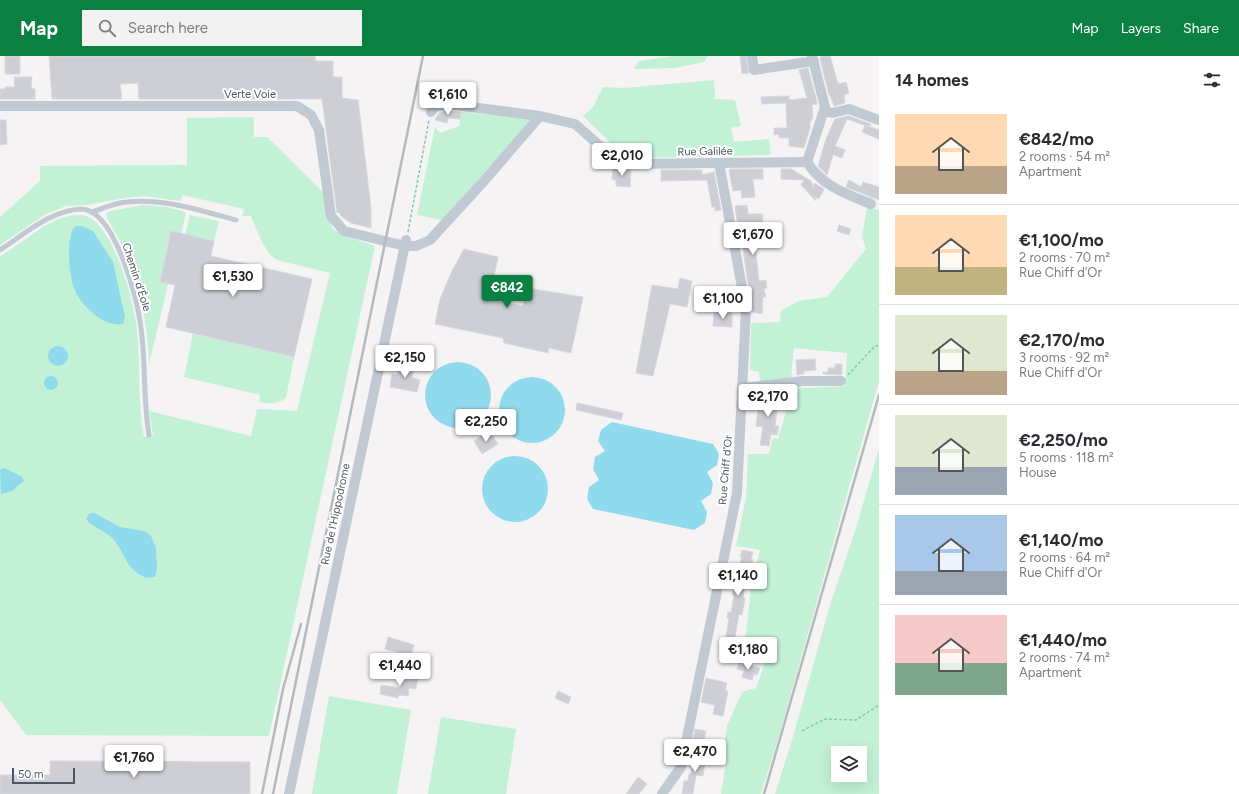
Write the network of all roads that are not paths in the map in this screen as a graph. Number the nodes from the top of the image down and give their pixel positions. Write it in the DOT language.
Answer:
graph roads {
  1 [pos="752,56"];
  2 [pos="813,59"];
  3 [pos="0,106"];
  4 [pos="824,111"];
  5 [pos="431,112"];
  6 [pos="540,116"];
  7 [pos="879,120"];
  8 [pos="807,162"];
  9 [pos="719,163"];
  10 [pos="871,204"];
  11 [pos="92,212"];
  12 [pos="236,220"];
  13 [pos="405,243"];
  14 [pos="0,250"];
  15 [pos="841,381"];
  16 [pos="742,388"];
  17 [pos="149,435"];
  18 [pos="289,794"];
  19 [pos="662,794"];
  1 -- 2 [label="street"];
  2 -- 4 [label="street"];
  3 -- 13 [label="street, Verte Voie"];
  4 -- 7 [label="street"];
  4 -- 8 [label="street"];
  5 -- 6 [label="street, Rue Galilée"];
  6 -- 9 [label="street, Rue Galilée"];
  6 -- 13 [label="street"];
  8 -- 9 [label="street, Rue Galilée"];
  8 -- 10 [label="street"];
  9 -- 16 [label="street, Rue Chiff d'Or"];
  11 -- 12 [label="lane"];
  11 -- 14 [label="lane"];
  11 -- 17 [label="lane, Chemin d'Éole"];
  13 -- 18 [label="street, Rue de l'Hippodrome"];
  15 -- 16 [label="street"];
  16 -- 19 [label="street, Rue Chiff d'Or"];
}
